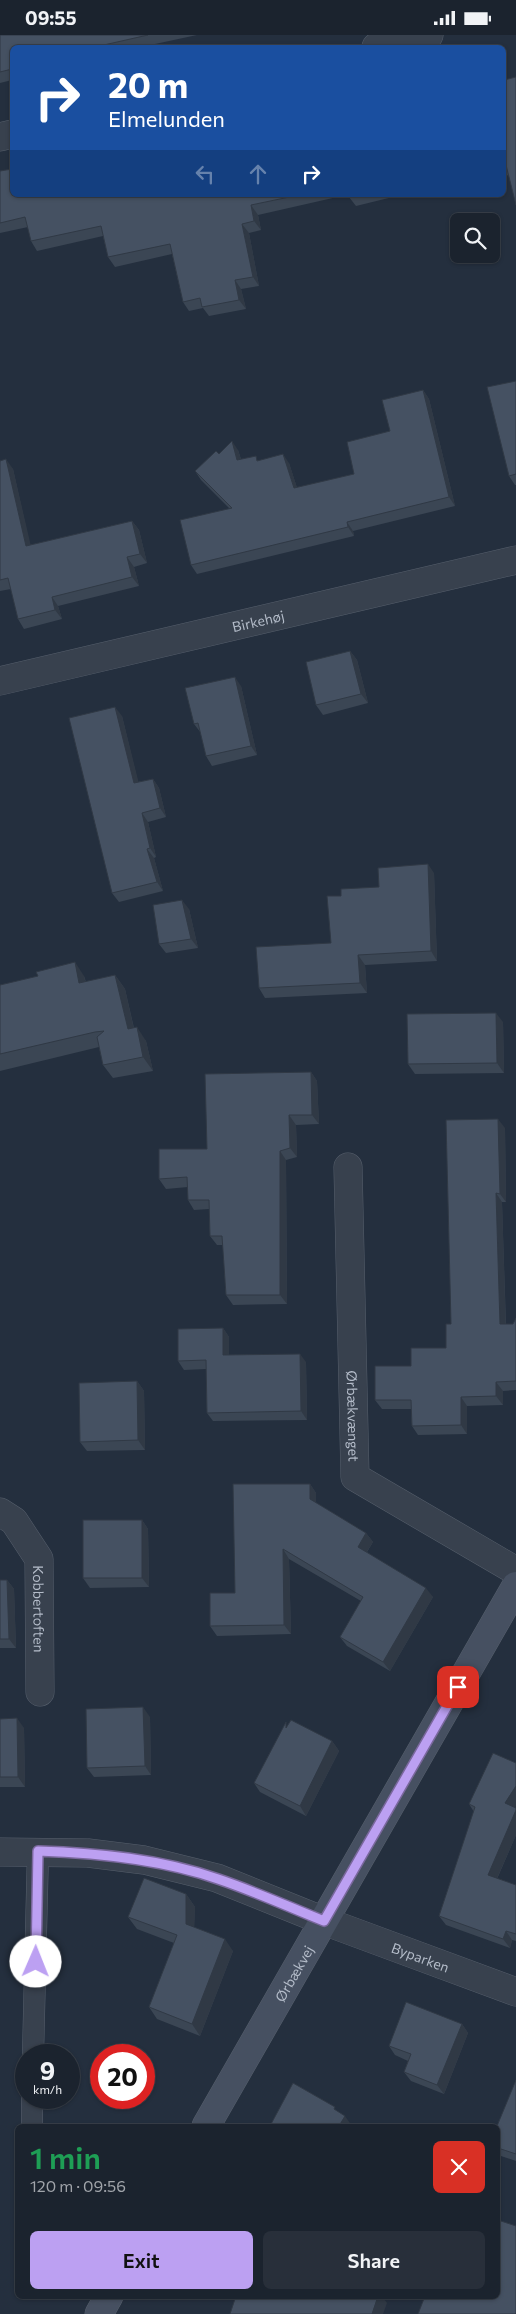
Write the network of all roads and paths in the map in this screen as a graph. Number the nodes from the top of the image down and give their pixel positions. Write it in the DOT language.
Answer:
graph roads {
  1 [pos="428,35"];
  2 [pos="385,45"];
  3 [pos="516,560"];
  4 [pos="0,681"];
  5 [pos="348,1167"];
  6 [pos="0,1512"];
  7 [pos="516,1571"];
  8 [pos="516,1586"];
  9 [pos="40,1691"];
  10 [pos="38,1851"];
  11 [pos="0,1852"];
  12 [pos="324,1921"];
  13 [pos="516,1992"];
  14 [pos="33,2044"];
  15 [pos="32,2109"];
  16 [pos="32,2124"];
  17 [pos="207,2124"];
  18 [pos="107,2299"];
  19 [pos="99,2314"];
  1 -- 2 [label="street"];
  3 -- 4 [label="street, Birkehøj"];
  5 -- 7 [label="street, Ørbækvænget"];
  6 -- 9 [label="street, Kobbertoften"];
  8 -- 12 [label="street, Ørbækvej"];
  10 -- 11 [label="street, Byparken"];
  10 -- 12 [label="street, Byparken"];
  10 -- 14 [label="lane"];
  12 -- 13 [label="street, Byparken"];
  12 -- 17 [label="street, Ørbækvej"];
  15 -- 16 [label="lane"];
  18 -- 19 [label="street"];
}
